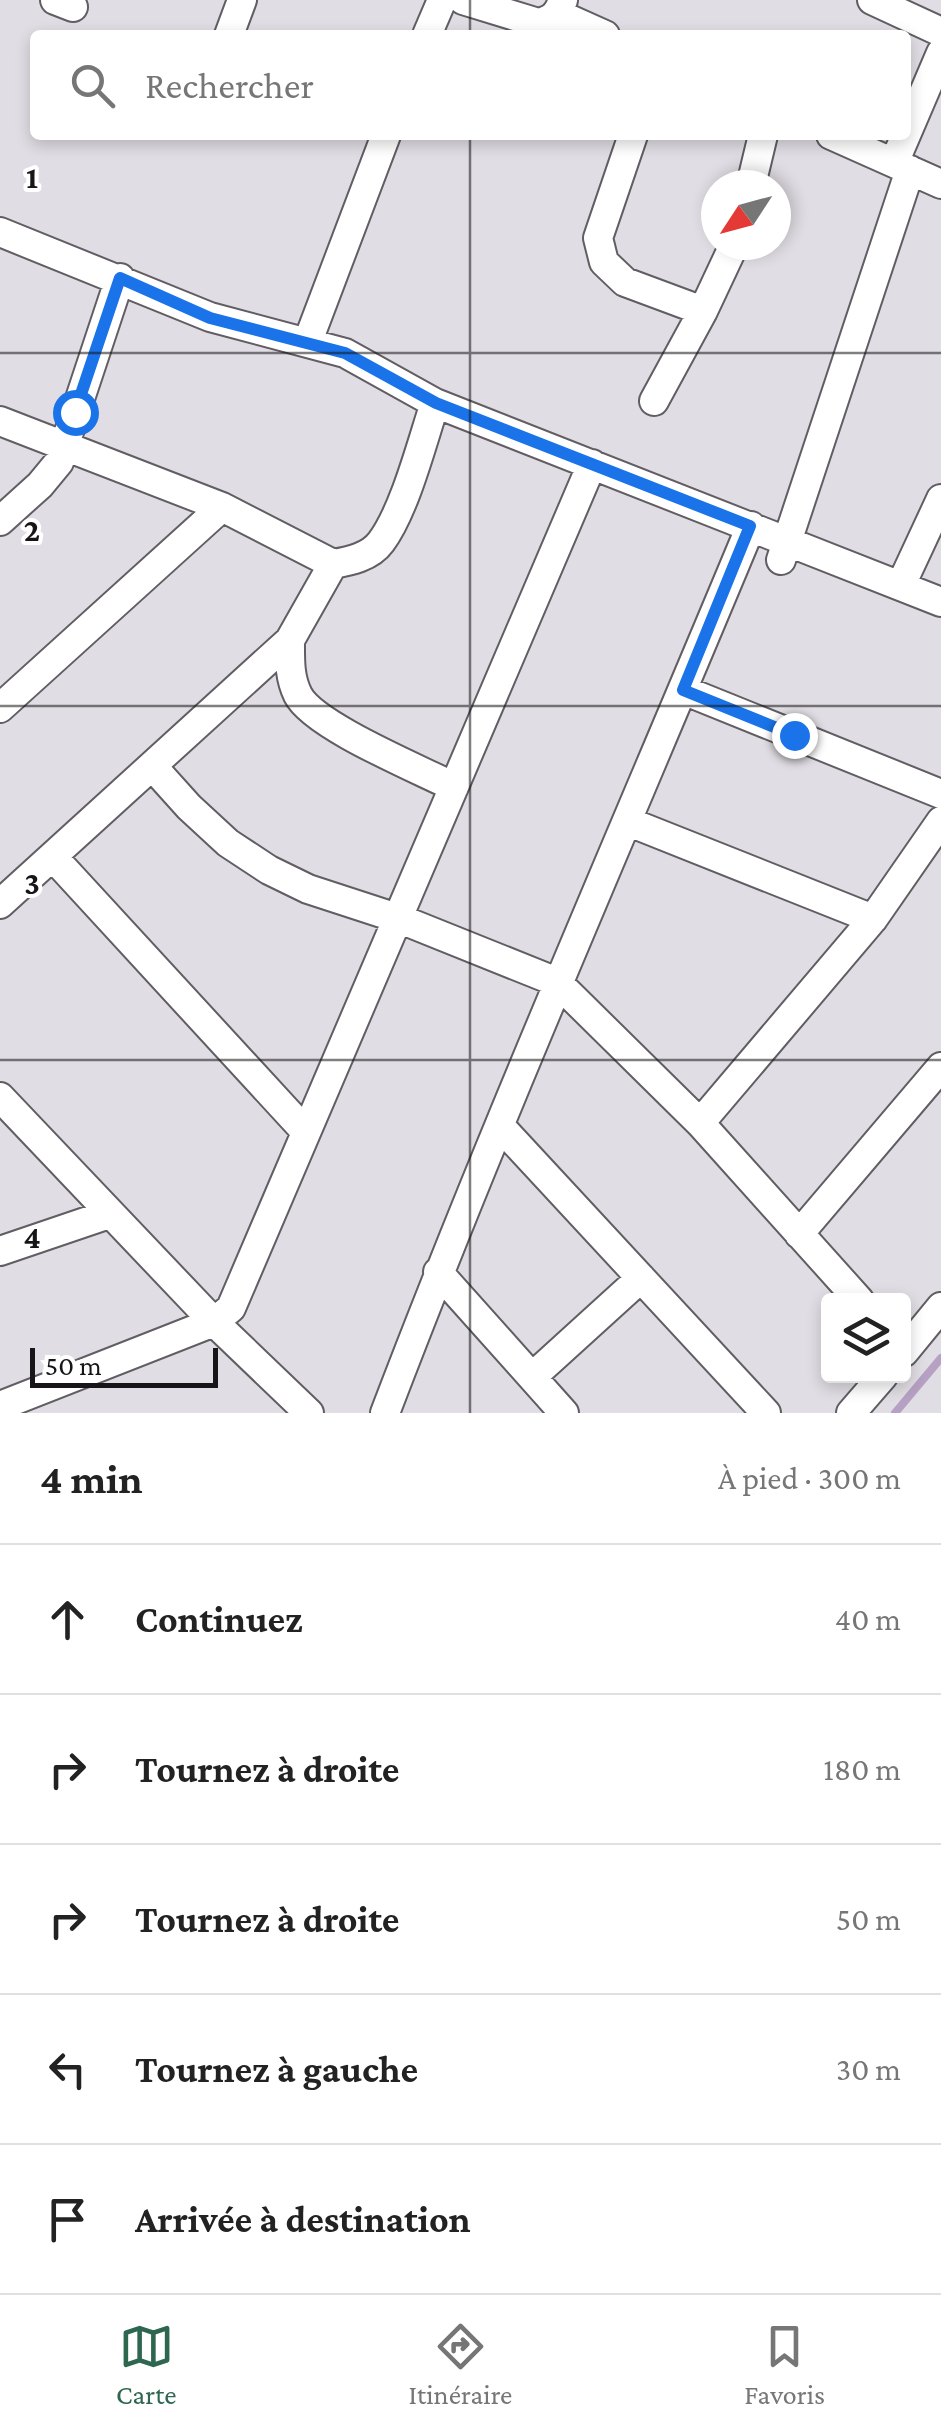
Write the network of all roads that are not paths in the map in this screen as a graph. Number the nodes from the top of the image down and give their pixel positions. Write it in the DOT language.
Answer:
graph roads {
  1 [pos="242,0"];
  2 [pos="442,0"];
  3 [pos="464,0"];
  4 [pos="872,0"];
  5 [pos="560,7"];
  6 [pos="231,30"];
  7 [pos="429,30"];
  8 [pos="597,30"];
  9 [pos="941,32"];
  10 [pos="941,53"];
  11 [pos="384,140"];
  12 [pos="631,140"];
  13 [pos="762,140"];
  14 [pos="842,140"];
  15 [pos="902,167"];
  16 [pos="755,170"];
  17 [pos="941,184"];
  18 [pos="0,232"];
  19 [pos="727,260"];
  20 [pos="120,278"];
  21 [pos="703,312"];
  22 [pos="308,341"];
  23 [pos="654,401"];
  24 [pos="436,403"];
  25 [pos="0,421"];
  26 [pos="64,446"];
  27 [pos="592,464"];
  28 [pos="941,499"];
  29 [pos="222,507"];
  30 [pos="0,520"];
  31 [pos="750,526"];
  32 [pos="785,550"];
  33 [pos="333,564"];
  34 [pos="900,586"];
  35 [pos="941,602"];
  36 [pos="290,640"];
  37 [pos="683,690"];
  38 [pos="0,708"];
  39 [pos="153,767"];
  40 [pos="454,786"];
  41 [pos="941,794"];
  42 [pos="941,821"];
  43 [pos="629,822"];
  44 [pos="53,857"];
  45 [pos="0,904"];
  46 [pos="400,919"];
  47 [pos="872,919"];
  48 [pos="557,982"];
  49 [pos="941,1067"];
  50 [pos="0,1096"];
  51 [pos="700,1123"];
  52 [pos="500,1126"];
  53 [pos="306,1132"];
  54 [pos="109,1214"];
  55 [pos="799,1234"];
  56 [pos="0,1251"];
  57 [pos="438,1272"];
  58 [pos="641,1278"];
  59 [pos="853,1293"];
  60 [pos="941,1308"];
  61 [pos="214,1322"];
  62 [pos="911,1343"];
  63 [pos="532,1378"];
  64 [pos="877,1383"];
  65 [pos="0,1406"];
  66 [pos="309,1413"];
  67 [pos="385,1413"];
  68 [pos="564,1413"];
  69 [pos="766,1413"];
  70 [pos="852,1413"];
  1 -- 6 [label="street"];
  2 -- 7 [label="street"];
  3 -- 5 [label="street"];
  4 -- 9 [label="street"];
  5 -- 8 [label="street"];
  10 -- 15 [label="street"];
  11 -- 22 [label="street"];
  12 -- 21 [label="street"];
  13 -- 16 [label="street"];
  14 -- 15 [label="street"];
  15 -- 17 [label="street"];
  15 -- 32 [label="street"];
  18 -- 20 [label="street"];
  19 -- 21 [label="street"];
  20 -- 22 [label="street"];
  20 -- 26 [label="street"];
  21 -- 23 [label="street"];
  22 -- 24 [label="street"];
  24 -- 27 [label="street"];
  24 -- 33 [label="street"];
  25 -- 26 [label="street"];
  26 -- 29 [label="street"];
  26 -- 30 [label="street"];
  27 -- 31 [label="street"];
  27 -- 40 [label="street"];
  28 -- 34 [label="street"];
  29 -- 33 [label="street"];
  29 -- 38 [label="street"];
  31 -- 32 [label="street"];
  31 -- 37 [label="street"];
  32 -- 34 [label="street"];
  33 -- 36 [label="street"];
  34 -- 35 [label="street"];
  36 -- 39 [label="street"];
  36 -- 40 [label="street"];
  37 -- 41 [label="street"];
  37 -- 43 [label="street"];
  39 -- 44 [label="street"];
  39 -- 46 [label="street"];
  40 -- 46 [label="street"];
  42 -- 47 [label="street"];
  43 -- 47 [label="street"];
  43 -- 48 [label="street"];
  44 -- 45 [label="street"];
  44 -- 53 [label="street"];
  46 -- 48 [label="street"];
  46 -- 53 [label="street"];
  47 -- 51 [label="street"];
  48 -- 51 [label="street"];
  48 -- 52 [label="street"];
  49 -- 55 [label="street"];
  50 -- 54 [label="street"];
  51 -- 55 [label="street"];
  52 -- 57 [label="street"];
  52 -- 58 [label="street"];
  53 -- 61 [label="street"];
  54 -- 56 [label="street"];
  54 -- 61 [label="street"];
  55 -- 59 [label="street"];
  57 -- 63 [label="street"];
  57 -- 67 [label="street"];
  58 -- 63 [label="street"];
  58 -- 69 [label="street"];
  60 -- 62 [label="street"];
  61 -- 65 [label="street"];
  61 -- 66 [label="street"];
  63 -- 68 [label="street"];
  64 -- 70 [label="street"];
}
